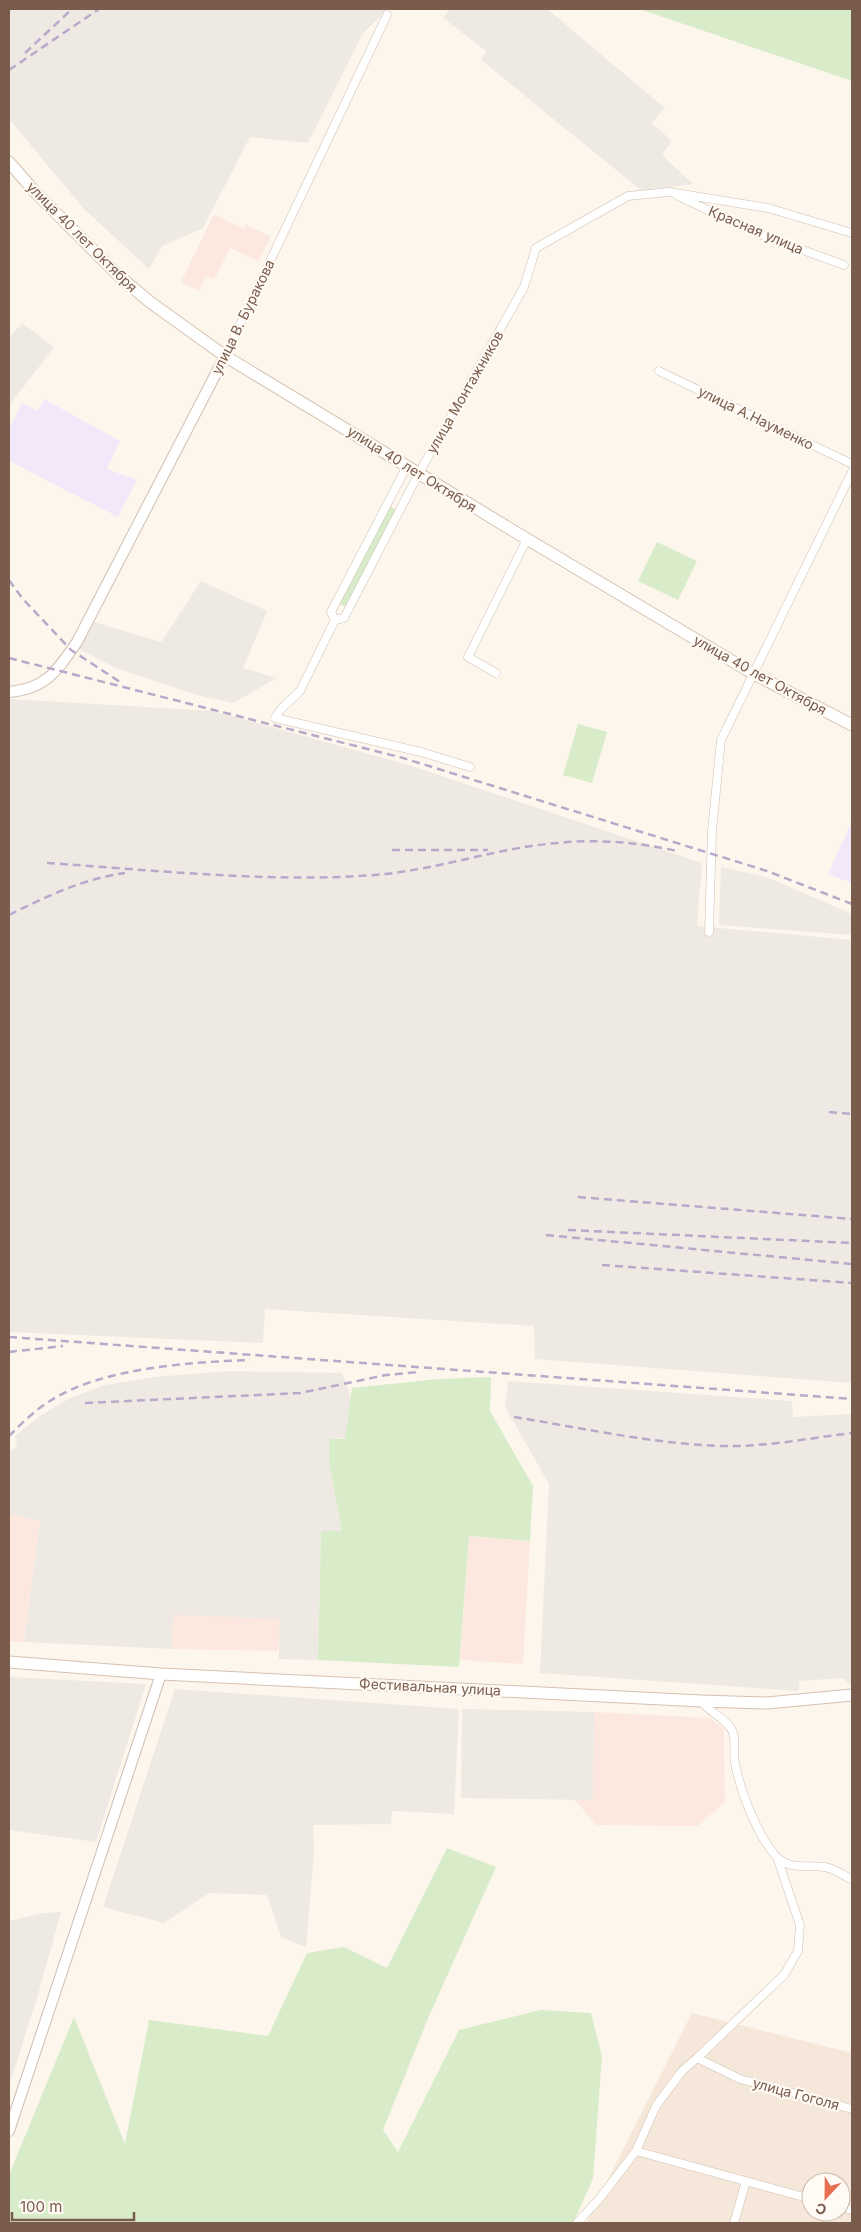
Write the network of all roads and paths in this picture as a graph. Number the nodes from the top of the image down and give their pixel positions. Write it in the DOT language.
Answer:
graph roads {
  1 [pos="387,14"];
  2 [pos="9,162"];
  3 [pos="669,192"];
  4 [pos="628,196"];
  5 [pos="852,233"];
  6 [pos="844,264"];
  7 [pos="225,356"];
  8 [pos="659,371"];
  9 [pos="852,464"];
  10 [pos="407,466"];
  11 [pos="852,472"];
  12 [pos="419,473"];
  13 [pos="527,539"];
  14 [pos="335,620"];
  15 [pos="496,673"];
  16 [pos="754,674"];
  17 [pos="9,692"];
  18 [pos="852,725"];
  19 [pos="470,767"];
  20 [pos="709,932"];
  21 [pos="9,1662"];
  22 [pos="161,1674"];
  23 [pos="852,1695"];
  24 [pos="701,1701"];
  25 [pos="778,1858"];
  26 [pos="852,1880"];
  27 [pos="697,2058"];
  28 [pos="852,2109"];
  29 [pos="9,2131"];
  30 [pos="636,2151"];
  31 [pos="746,2181"];
  32 [pos="801,2196"];
  33 [pos="577,2223"];
  34 [pos="734,2223"];
  1 -- 7 [label="street, улица В. Буракова"];
  2 -- 7 [label="main road, улица 40 лет Октября"];
  3 -- 4 [label="street, Красная улица"];
  3 -- 5 [label="street, Красная улица"];
  3 -- 6 [label="street, Красная улица"];
  4 -- 12 [label="street, улица Монтажников"];
  7 -- 10 [label="main road, улица 40 лет Октября"];
  7 -- 17 [label="street, улица В. Буракова"];
  8 -- 9 [label="street, улица А.Науменко"];
  10 -- 12 [label="main road, улица 40 лет Октября"];
  10 -- 14 [label="street, улица Монтажников"];
  11 -- 16 [label="street"];
  12 -- 13 [label="main road, улица 40 лет Октября"];
  12 -- 14 [label="street, улица Монтажников"];
  13 -- 15 [label="street"];
  13 -- 16 [label="main road, улица 40 лет Октября"];
  14 -- 19 [label="street, улица Монтажников"];
  16 -- 18 [label="main road, улица 40 лет Октября"];
  16 -- 20 [label="street"];
  21 -- 22 [label="main road, Фестивальная улица"];
  22 -- 24 [label="main road, Фестивальная улица"];
  22 -- 29 [label="street"];
  23 -- 24 [label="main road, Фестивальная улица"];
  24 -- 25 [label="street"];
  25 -- 26 [label="street"];
  25 -- 27 [label="street"];
  27 -- 28 [label="street, улица Гоголя"];
  27 -- 30 [label="street"];
  30 -- 31 [label="street"];
  30 -- 33 [label="street"];
  31 -- 32 [label="street"];
  31 -- 34 [label="street"];
}
